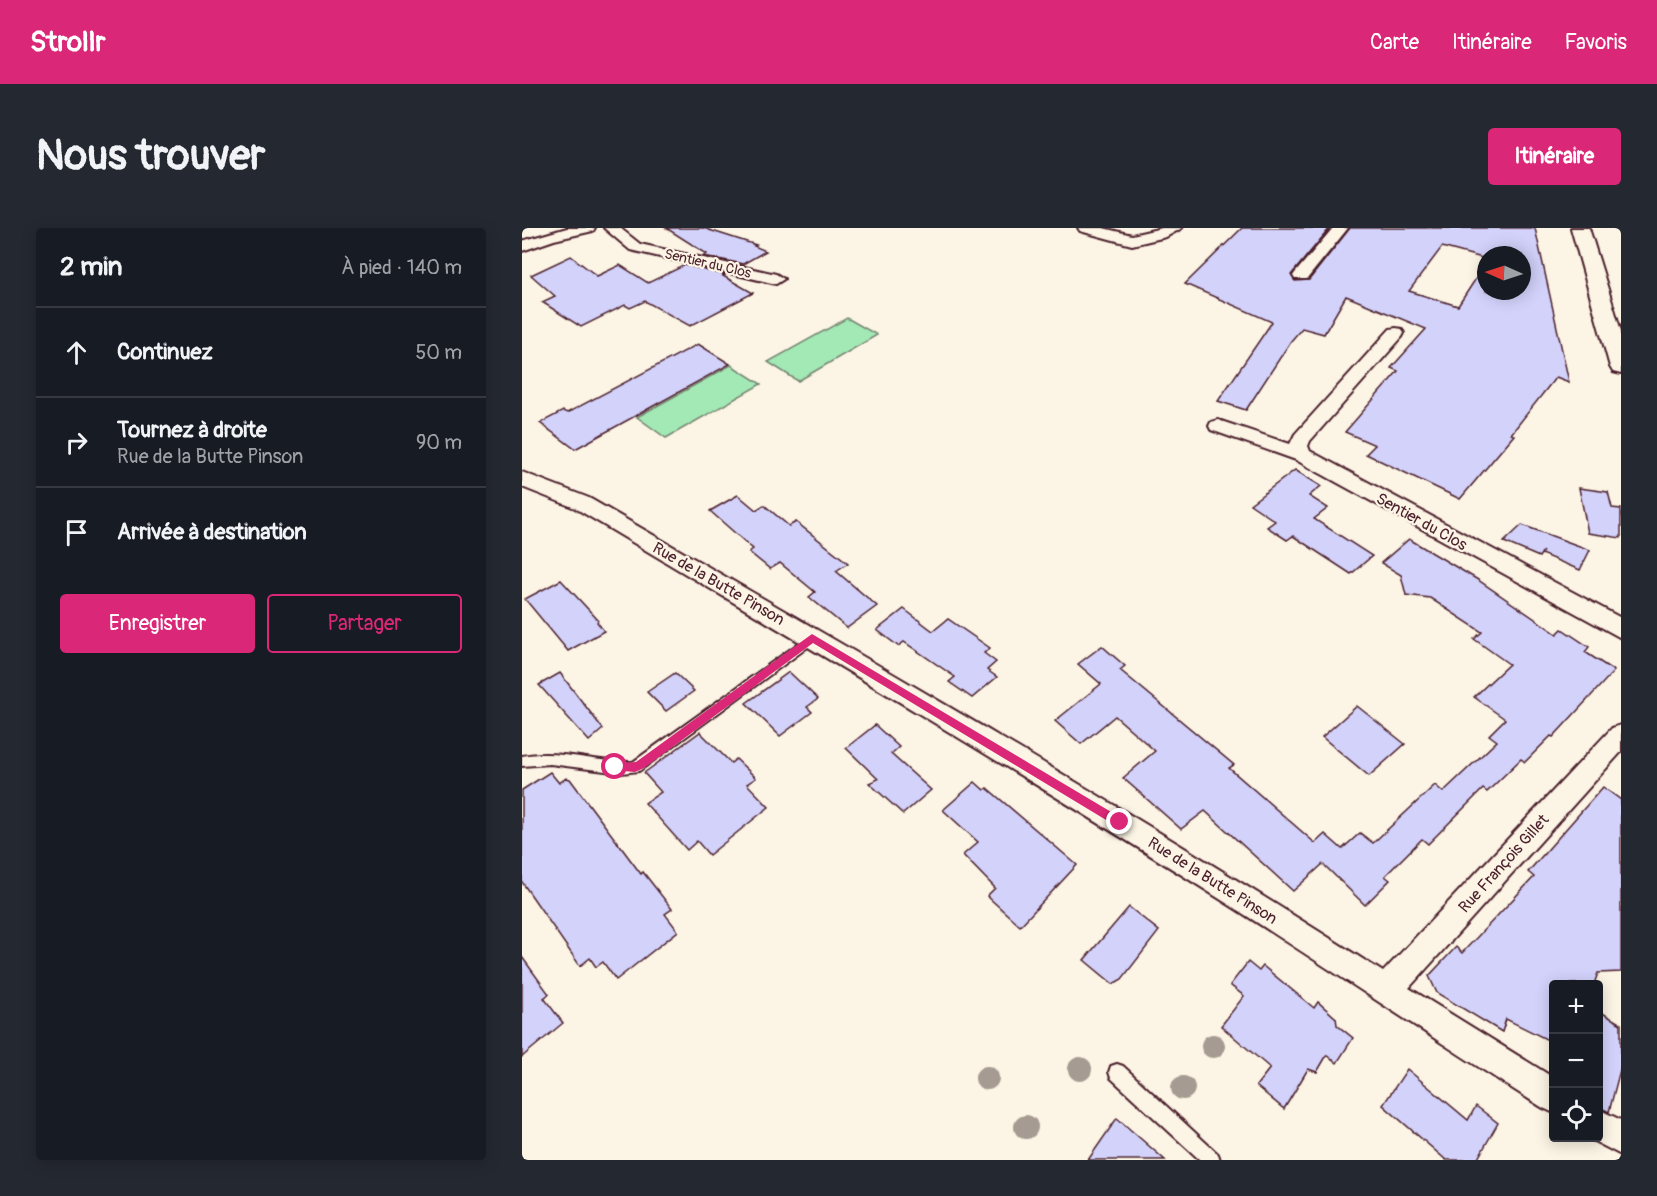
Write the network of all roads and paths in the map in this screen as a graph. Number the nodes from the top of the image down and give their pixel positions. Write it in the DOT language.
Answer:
graph roads {
  1 [pos="611,228"];
  2 [pos="1085,228"];
  3 [pos="1175,228"];
  4 [pos="1341,228"];
  5 [pos="1580,228"];
  6 [pos="575,229"];
  7 [pos="522,246"];
  8 [pos="1301,276"];
  9 [pos="776,279"];
  10 [pos="1396,333"];
  11 [pos="1621,367"];
  12 [pos="1218,426"];
  13 [pos="1303,455"];
  14 [pos="522,479"];
  15 [pos="1621,630"];
  16 [pos="812,638"];
  17 [pos="1621,735"];
  18 [pos="522,761"];
  19 [pos="1386,991"];
  20 [pos="1117,1072"];
  21 [pos="1549,1093"];
  22 [pos="1603,1128"];
  23 [pos="1621,1139"];
  24 [pos="1212,1160"];
  1 -- 9 [label="street, Sentier du Clos"];
  2 -- 3 [label="street"];
  4 -- 8 [label="street"];
  5 -- 11 [label="street"];
  6 -- 7 [label="street"];
  10 -- 13 [label="street"];
  12 -- 13 [label="street, Sentier du Clos"];
  13 -- 15 [label="street, Sentier du Clos"];
  14 -- 16 [label="street, Rue de la Butte Pinson"];
  16 -- 18 [label="lane"];
  16 -- 19 [label="street, Rue de la Butte Pinson"];
  17 -- 19 [label="street, Rue François Gillet"];
  19 -- 21 [label="street, Rue de la Butte Pinson"];
  20 -- 24 [label="lane"];
  22 -- 23 [label="street"];
}
